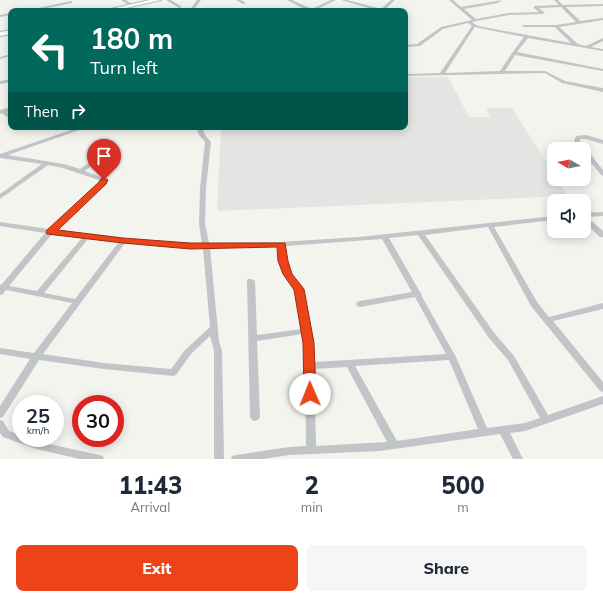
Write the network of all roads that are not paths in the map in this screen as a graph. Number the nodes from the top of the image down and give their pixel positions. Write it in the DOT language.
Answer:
graph roads {
  1 [pos="123,0"];
  2 [pos="158,0"];
  3 [pos="168,0"];
  4 [pos="238,0"];
  5 [pos="289,0"];
  6 [pos="334,0"];
  7 [pos="344,0"];
  8 [pos="393,0"];
  9 [pos="451,0"];
  10 [pos="500,0"];
  11 [pos="556,0"];
  12 [pos="71,2"];
  13 [pos="244,3"];
  14 [pos="327,3"];
  15 [pos="603,5"];
  16 [pos="132,6"];
  17 [pos="562,6"];
  18 [pos="180,7"];
  19 [pos="41,8"];
  20 [pos="121,8"];
  21 [pos="305,8"];
  22 [pos="317,8"];
  23 [pos="328,8"];
  24 [pos="374,8"];
  25 [pos="383,8"];
  26 [pos="460,8"];
  27 [pos="603,19"];
  28 [pos="579,22"];
  29 [pos="475,23"];
  30 [pos="524,26"];
  31 [pos="556,26"];
  32 [pos="527,36"];
  33 [pos="603,39"];
  34 [pos="576,45"];
  35 [pos="408,46"];
  36 [pos="587,47"];
  37 [pos="603,50"];
  38 [pos="514,53"];
  39 [pos="603,70"];
  40 [pos="502,73"];
  41 [pos="442,74"];
  42 [pos="408,75"];
  43 [pos="603,90"];
  44 [pos="75,130"];
  45 [pos="200,130"];
  46 [pos="577,142"];
  47 [pos="603,142"];
  48 [pos="0,156"];
  49 [pos="591,159"];
  50 [pos="103,160"];
  51 [pos="47,162"];
  52 [pos="80,172"];
  53 [pos="603,174"];
  54 [pos="0,197"];
  55 [pos="603,214"];
  56 [pos="591,215"];
  57 [pos="547,219"];
  58 [pos="591,223"];
  59 [pos="0,224"];
  60 [pos="490,225"];
  61 [pos="50,232"];
  62 [pos="421,234"];
  63 [pos="603,235"];
  64 [pos="87,236"];
  65 [pos="386,237"];
  66 [pos="123,240"];
  67 [pos="206,245"];
  68 [pos="282,245"];
  69 [pos="252,281"];
  70 [pos="1,289"];
  71 [pos="39,294"];
  72 [pos="418,294"];
  73 [pos="78,302"];
  74 [pos="360,304"];
  75 [pos="603,306"];
  76 [pos="546,320"];
  77 [pos="214,328"];
  78 [pos="306,331"];
  79 [pos="254,338"];
  80 [pos="0,351"];
  81 [pos="36,357"];
  82 [pos="452,357"];
  83 [pos="349,363"];
  84 [pos="309,366"];
  85 [pos="603,388"];
  86 [pos="603,400"];
  87 [pos="0,414"];
  88 [pos="255,417"];
  89 [pos="546,420"];
  90 [pos="0,424"];
  91 [pos="503,430"];
  92 [pos="484,433"];
  93 [pos="394,445"];
  94 [pos="310,450"];
  95 [pos="99,459"];
  96 [pos="219,459"];
  97 [pos="236,459"];
  98 [pos="518,459"];
  1 -- 16 [label="street"];
  2 -- 16 [label="main road"];
  3 -- 18 [label="street"];
  4 -- 13 [label="street"];
  5 -- 21 [label="street"];
  6 -- 14 [label="street"];
  7 -- 24 [label="street"];
  8 -- 25 [label="street"];
  9 -- 26 [label="street"];
  10 -- 26 [label="street"];
  11 -- 17 [label="street"];
  12 -- 19 [label="street"];
  14 -- 22 [label="street"];
  14 -- 23 [label="street"];
  15 -- 17 [label="street"];
  16 -- 20 [label="main road"];
  17 -- 28 [label="street"];
  17 -- 29 [label="street"];
  26 -- 29 [label="street"];
  27 -- 28 [label="street"];
  28 -- 31 [label="street"];
  29 -- 32 [label="street"];
  29 -- 35 [label="street"];
  29 -- 41 [label="street"];
  30 -- 31 [label="street"];
  31 -- 34 [label="street"];
  32 -- 34 [label="street"];
  32 -- 38 [label="street"];
  33 -- 36 [label="street"];
  34 -- 36 [label="street"];
  36 -- 37 [label="street"];
  38 -- 39 [label="street"];
  38 -- 40 [label="street"];
  40 -- 41 [label="street"];
  40 -- 43 [label="street"];
  41 -- 42 [label="street"];
  44 -- 48 [label="street"];
  45 -- 67 [label="street"];
  46 -- 47 [label="street"];
  48 -- 51 [label="street"];
  49 -- 53 [label="street"];
  50 -- 52 [label="street"];
  51 -- 52 [label="street"];
  51 -- 54 [label="street"];
  52 -- 61 [label="street"];
  55 -- 56 [label="street"];
  57 -- 60 [label="street"];
  58 -- 63 [label="street"];
  59 -- 61 [label="street"];
  60 -- 62 [label="street"];
  60 -- 76 [label="street"];
  61 -- 64 [label="street"];
  61 -- 70 [label="street"];
  62 -- 65 [label="street"];
  62 -- 89 [label="street"];
  64 -- 66 [label="street"];
  64 -- 71 [label="street"];
  65 -- 68 [label="street"];
  65 -- 72 [label="street"];
  66 -- 67 [label="street"];
  66 -- 73 [label="street"];
  67 -- 68 [label="street"];
  67 -- 77 [label="street"];
  68 -- 78 [label="street"];
  69 -- 79 [label="street"];
  70 -- 71 [label="street"];
  71 -- 73 [label="street"];
  72 -- 74 [label="street"];
  72 -- 82 [label="street"];
  73 -- 81 [label="street"];
  75 -- 76 [label="street"];
  76 -- 85 [label="street"];
  77 -- 81 [label="street"];
  77 -- 96 [label="street"];
  78 -- 79 [label="street"];
  78 -- 84 [label="street"];
  79 -- 88 [label="street"];
  80 -- 81 [label="street"];
  81 -- 87 [label="street"];
  82 -- 83 [label="street"];
  82 -- 92 [label="street"];
  83 -- 84 [label="street"];
  83 -- 93 [label="street"];
  84 -- 94 [label="street"];
  86 -- 89 [label="street"];
  89 -- 91 [label="street"];
  90 -- 95 [label="street"];
  91 -- 92 [label="street"];
  91 -- 98 [label="street"];
  92 -- 93 [label="street"];
  93 -- 94 [label="street"];
  94 -- 97 [label="street"];
}
